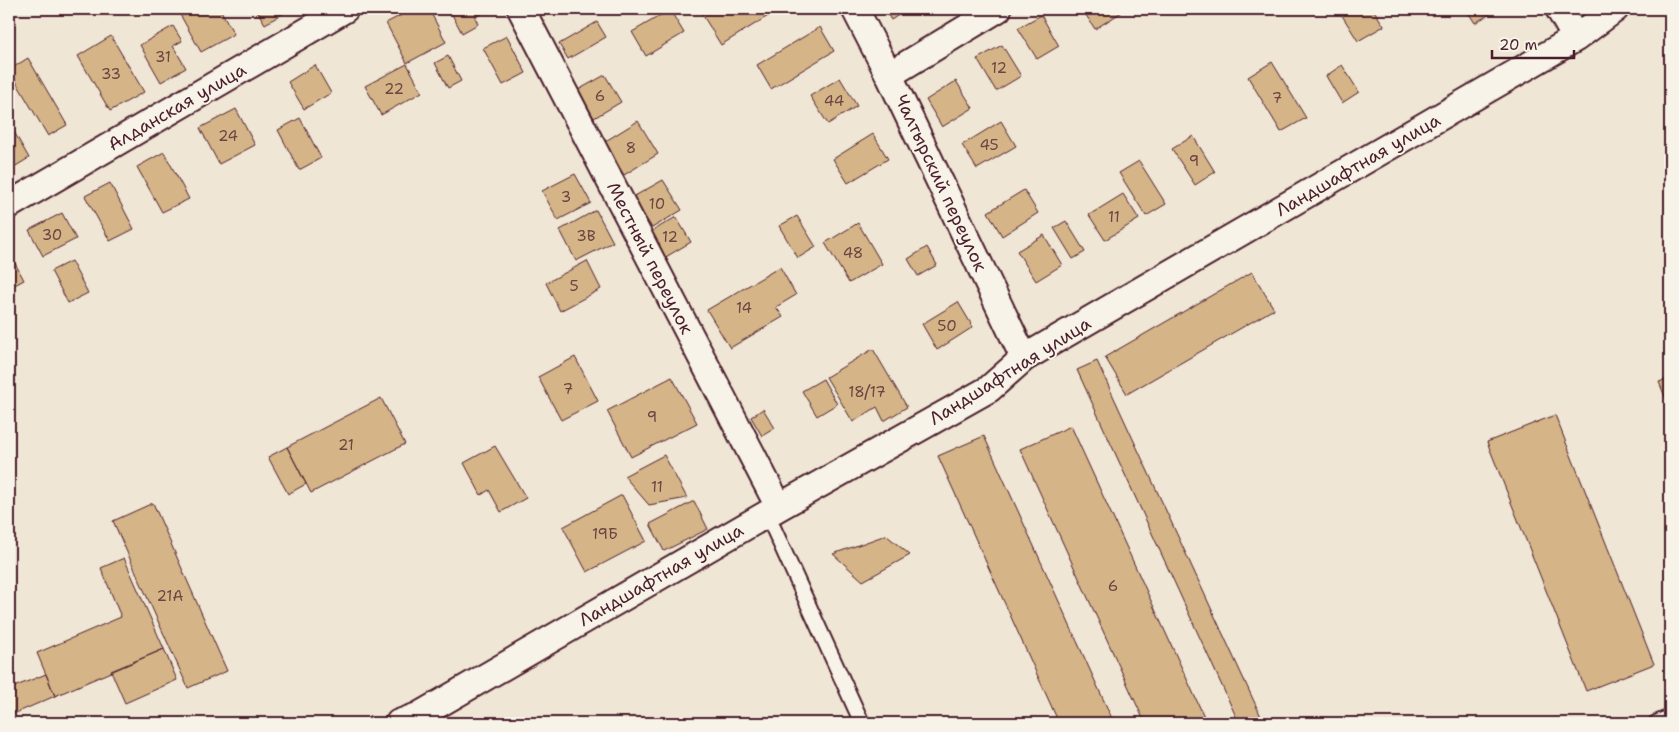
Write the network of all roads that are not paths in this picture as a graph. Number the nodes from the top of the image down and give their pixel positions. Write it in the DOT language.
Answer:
graph roads {
  1 [pos="345,9"];
  2 [pos="520,9"];
  3 [pos="855,9"];
  4 [pos="998,9"];
  5 [pos="1559,9"];
  6 [pos="1615,9"];
  7 [pos="1576,38"];
  8 [pos="889,75"];
  9 [pos="9,205"];
  10 [pos="1024,358"];
  11 [pos="773,510"];
  12 [pos="1670,717"];
  13 [pos="399,723"];
  14 [pos="862,723"];
  15 [pos="1656,723"];
  1 -- 9 [label="street, Алданская улица"];
  2 -- 11 [label="street, Местный переулок"];
  3 -- 8 [label="street, Чалтырский переулок"];
  4 -- 8 [label="street"];
  5 -- 7 [label="street"];
  6 -- 7 [label="street, Ландшафтная улица"];
  7 -- 10 [label="street, Ландшафтная улица"];
  8 -- 10 [label="street, Чалтырский переулок"];
  10 -- 11 [label="street, Ландшафтная улица"];
  11 -- 13 [label="street, Ландшафтная улица"];
  11 -- 14 [label="lane"];
  12 -- 15 [label="lane"];
}
